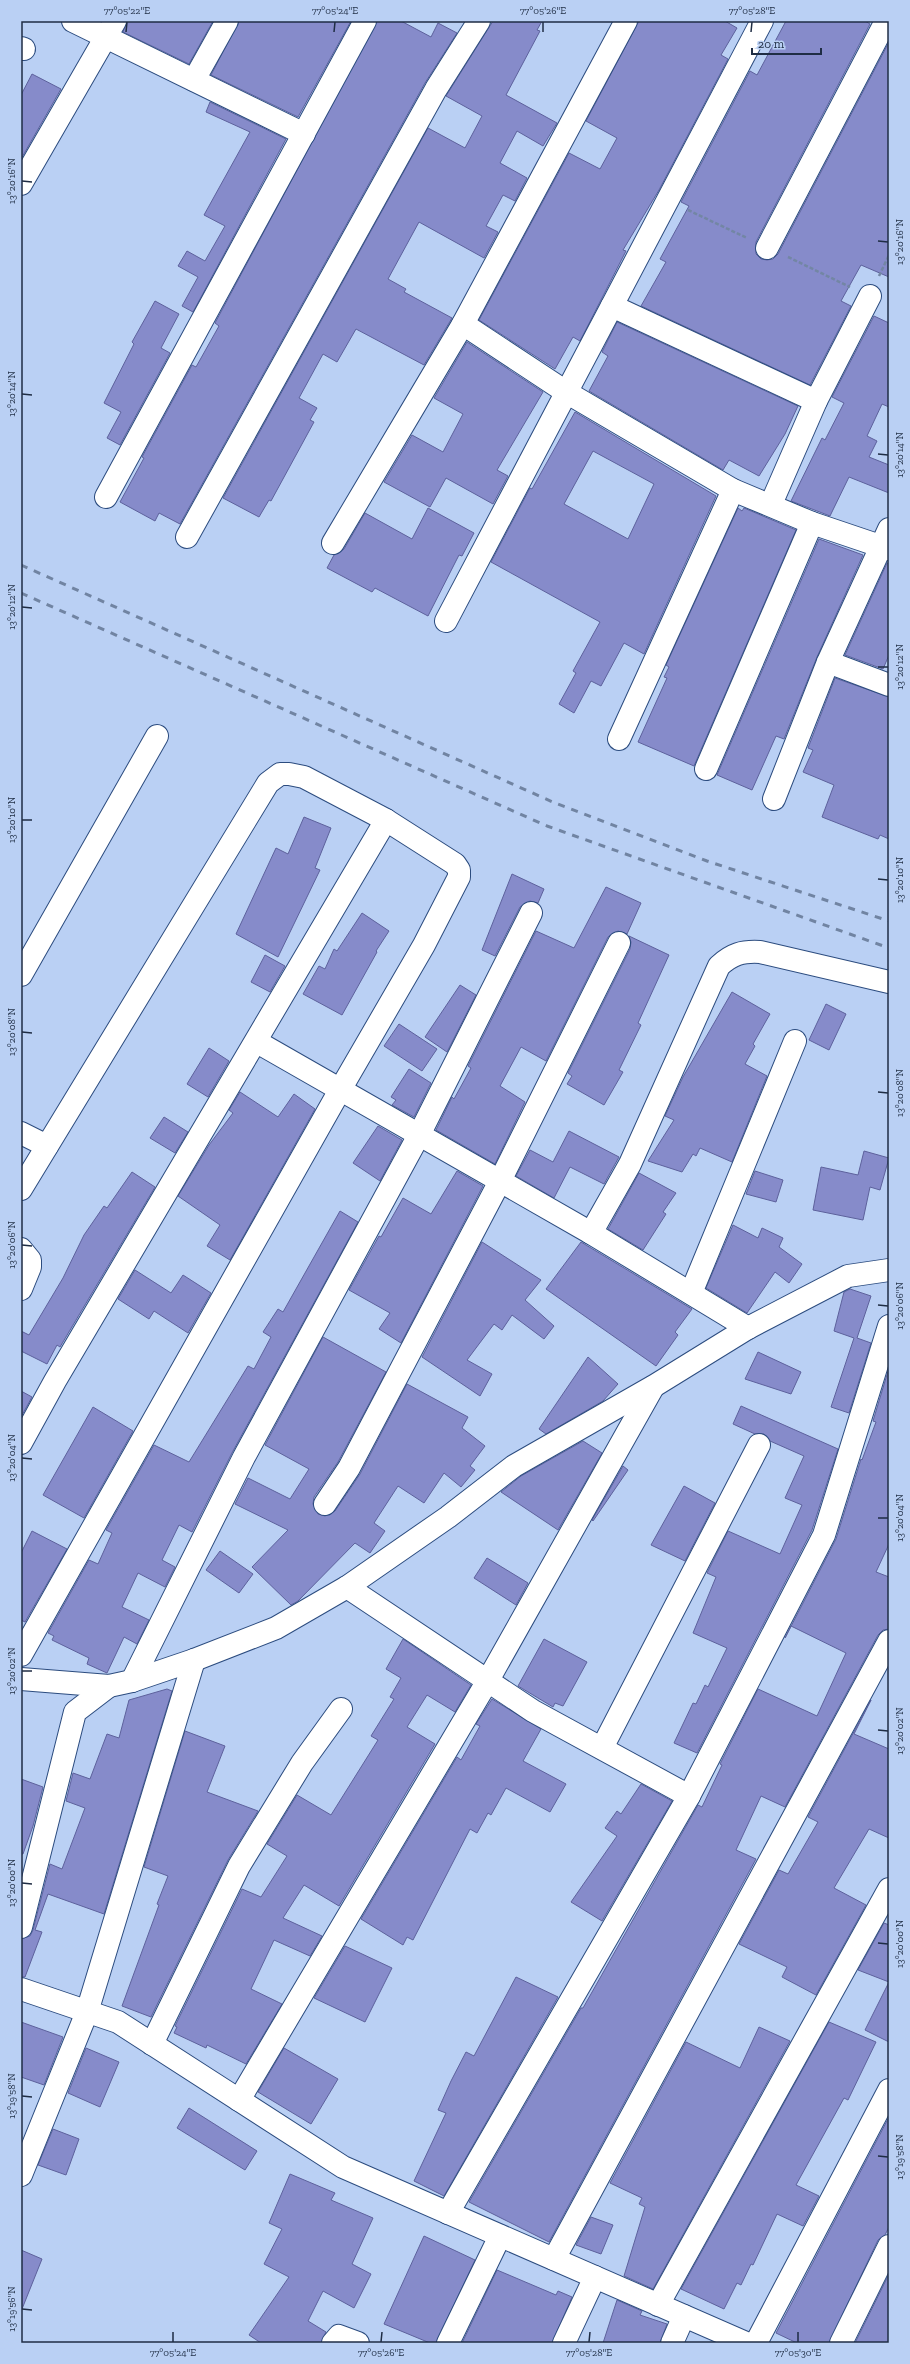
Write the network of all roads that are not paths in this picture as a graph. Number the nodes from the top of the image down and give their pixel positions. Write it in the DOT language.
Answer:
graph roads {
  1 [pos="73,21"];
  2 [pos="227,21"];
  3 [pos="365,21"];
  4 [pos="479,21"];
  5 [pos="626,21"];
  6 [pos="762,21"];
  7 [pos="886,21"];
  8 [pos="110,29"];
  9 [pos="194,80"];
  10 [pos="304,134"];
  11 [pos="21,184"];
  12 [pos="767,248"];
  13 [pos="870,296"];
  14 [pos="612,306"];
  15 [pos="463,324"];
  16 [pos="566,392"];
  17 [pos="816,402"];
  18 [pos="734,490"];
  19 [pos="106,497"];
  20 [pos="771,504"];
  21 [pos="812,523"];
  22 [pos="187,537"];
  23 [pos="886,541"];
  24 [pos="333,543"];
  25 [pos="446,621"];
  26 [pos="828,662"];
  27 [pos="889,685"];
  28 [pos="157,736"];
  29 [pos="618,739"];
  30 [pos="706,769"];
  31 [pos="774,799"];
  32 [pos="386,820"];
  33 [pos="531,913"];
  34 [pos="619,943"];
  35 [pos="21,975"];
  36 [pos="889,982"];
  37 [pos="795,1041"];
  38 [pos="256,1042"];
  39 [pos="340,1090"];
  40 [pos="21,1133"];
  41 [pos="419,1135"];
  42 [pos="48,1146"];
  43 [pos="500,1181"];
  44 [pos="21,1189"];
  45 [pos="591,1233"];
  46 [pos="21,1249"];
  47 [pos="889,1270"];
  48 [pos="21,1289"];
  49 [pos="691,1293"];
  50 [pos="889,1326"];
  51 [pos="748,1328"];
  52 [pos="654,1386"];
  53 [pos="21,1443"];
  54 [pos="759,1445"];
  55 [pos="325,1504"];
  56 [pos="347,1587"];
  57 [pos="889,1642"];
  58 [pos="21,1655"];
  59 [pos="194,1660"];
  60 [pos="21,1679"];
  61 [pos="132,1681"];
  62 [pos="487,1682"];
  63 [pos="109,1686"];
  64 [pos="341,1709"];
  65 [pos="602,1748"];
  66 [pos="689,1796"];
  67 [pos="889,1889"];
  68 [pos="21,1927"];
  69 [pos="21,1989"];
  70 [pos="87,2012"];
  71 [pos="152,2044"];
  72 [pos="889,2090"];
  73 [pos="239,2100"];
  74 [pos="21,2175"];
  75 [pos="448,2213"];
  76 [pos="500,2236"];
  77 [pos="889,2246"];
  78 [pos="554,2259"];
  79 [pos="595,2277"];
  80 [pos="658,2305"];
  81 [pos="684,2316"];
  82 [pos="333,2343"];
  83 [pos="358,2343"];
  84 [pos="448,2343"];
  85 [pos="564,2343"];
  86 [pos="672,2343"];
  87 [pos="746,2343"];
  88 [pos="756,2343"];
  89 [pos="842,2343"];
  1 -- 8 [label="street"];
  2 -- 9 [label="street"];
  3 -- 10 [label="street"];
  4 -- 22 [label="street"];
  5 -- 15 [label="street"];
  6 -- 14 [label="street"];
  7 -- 12 [label="street"];
  8 -- 9 [label="street"];
  8 -- 11 [label="street"];
  9 -- 10 [label="street"];
  10 -- 19 [label="street"];
  13 -- 17 [label="street"];
  14 -- 16 [label="street"];
  14 -- 17 [label="street"];
  15 -- 16 [label="street"];
  15 -- 24 [label="street"];
  16 -- 18 [label="street"];
  16 -- 25 [label="street"];
  17 -- 20 [label="street"];
  18 -- 20 [label="street"];
  18 -- 29 [label="street"];
  20 -- 21 [label="street"];
  21 -- 23 [label="street"];
  21 -- 30 [label="street"];
  23 -- 26 [label="street"];
  26 -- 27 [label="street"];
  26 -- 31 [label="street"];
  28 -- 35 [label="street"];
  32 -- 38 [label="street"];
  32 -- 39 [label="street"];
  32 -- 42 [label="street"];
  33 -- 41 [label="street"];
  34 -- 43 [label="street"];
  36 -- 45 [label="street"];
  37 -- 49 [label="street"];
  38 -- 39 [label="street"];
  38 -- 53 [label="street"];
  39 -- 41 [label="street"];
  39 -- 58 [label="street"];
  40 -- 42 [label="street"];
  41 -- 43 [label="street"];
  41 -- 61 [label="street"];
  42 -- 44 [label="street"];
  43 -- 45 [label="street"];
  43 -- 55 [label="street"];
  45 -- 49 [label="street"];
  46 -- 48 [label="street"];
  47 -- 51 [label="street"];
  49 -- 51 [label="street"];
  50 -- 66 [label="street"];
  51 -- 52 [label="street"];
  52 -- 56 [label="street"];
  52 -- 62 [label="street"];
  54 -- 65 [label="street"];
  56 -- 59 [label="street"];
  56 -- 62 [label="street"];
  57 -- 78 [label="street"];
  59 -- 61 [label="street"];
  59 -- 70 [label="street"];
  60 -- 63 [label="street"];
  61 -- 63 [label="street"];
  62 -- 65 [label="street"];
  62 -- 73 [label="street"];
  63 -- 68 [label="street"];
  64 -- 71 [label="street"];
  65 -- 66 [label="street"];
  66 -- 75 [label="street"];
  67 -- 80 [label="street"];
  69 -- 70 [label="street"];
  70 -- 71 [label="street"];
  70 -- 74 [label="street"];
  71 -- 73 [label="street"];
  72 -- 88 [label="street"];
  73 -- 75 [label="street"];
  75 -- 76 [label="street"];
  76 -- 78 [label="street"];
  76 -- 84 [label="street"];
  77 -- 89 [label="street"];
  78 -- 79 [label="street"];
  79 -- 80 [label="street"];
  79 -- 85 [label="street"];
  80 -- 81 [label="street"];
  81 -- 86 [label="street"];
  81 -- 87 [label="street"];
  82 -- 83 [label="street"];
}
